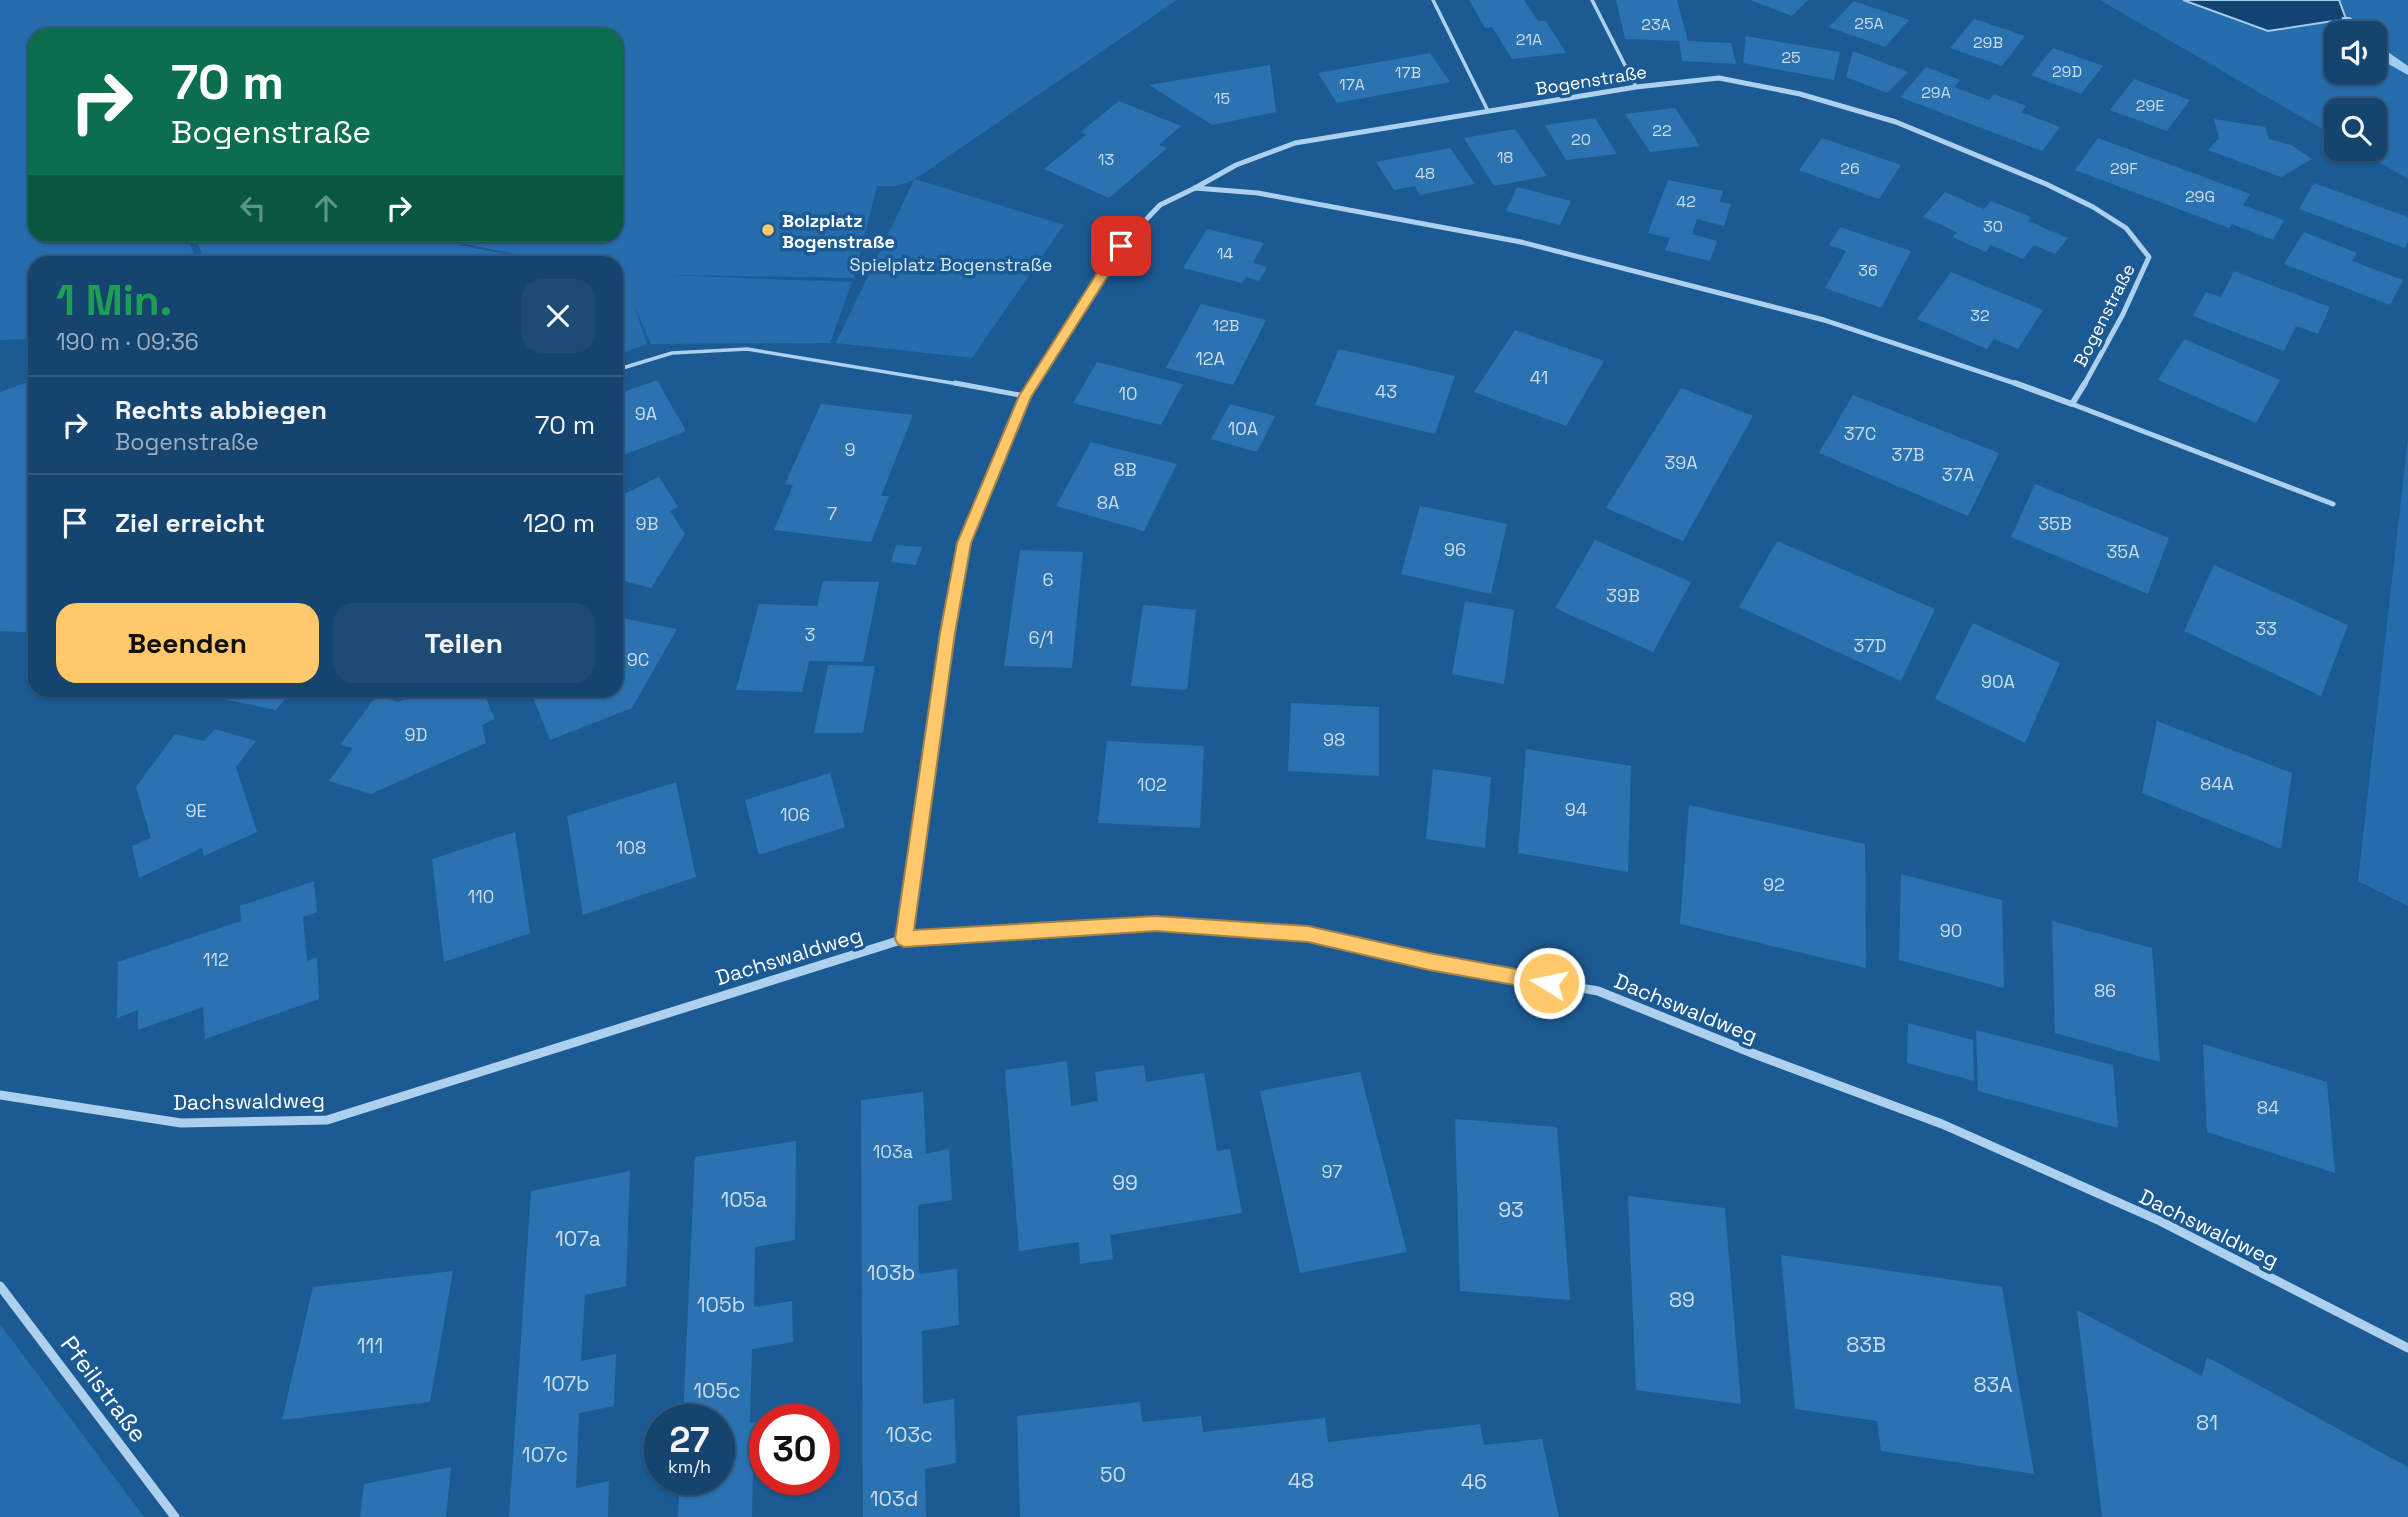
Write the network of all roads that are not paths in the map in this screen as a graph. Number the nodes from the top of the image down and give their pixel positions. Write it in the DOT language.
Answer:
graph roads {
  1 [pos="1433,0"];
  2 [pos="1592,0"];
  3 [pos="1636,87"];
  4 [pos="1488,111"];
  5 [pos="1195,188"];
  6 [pos="623,368"];
  7 [pos="1025,396"];
  8 [pos="2072,404"];
  9 [pos="2333,504"];
  10 [pos="904,939"];
  11 [pos="0,1095"];
  12 [pos="0,1286"];
  13 [pos="2408,1348"];
  14 [pos="174,1517"];
  1 -- 4 [label="lane"];
  2 -- 3 [label="lane"];
  3 -- 4 [label="street, Bogenstraße"];
  3 -- 8 [label="street, Bogenstraße"];
  4 -- 5 [label="street, Bogenstraße"];
  5 -- 7 [label="street, Bogenstraße"];
  5 -- 8 [label="street"];
  6 -- 7 [label="lane"];
  7 -- 10 [label="street, Bogenstraße"];
  8 -- 9 [label="lane"];
  10 -- 11 [label="street, Dachswaldweg"];
  10 -- 13 [label="street, Dachswaldweg"];
  12 -- 14 [label="street, Pfeilstraße"];
}
